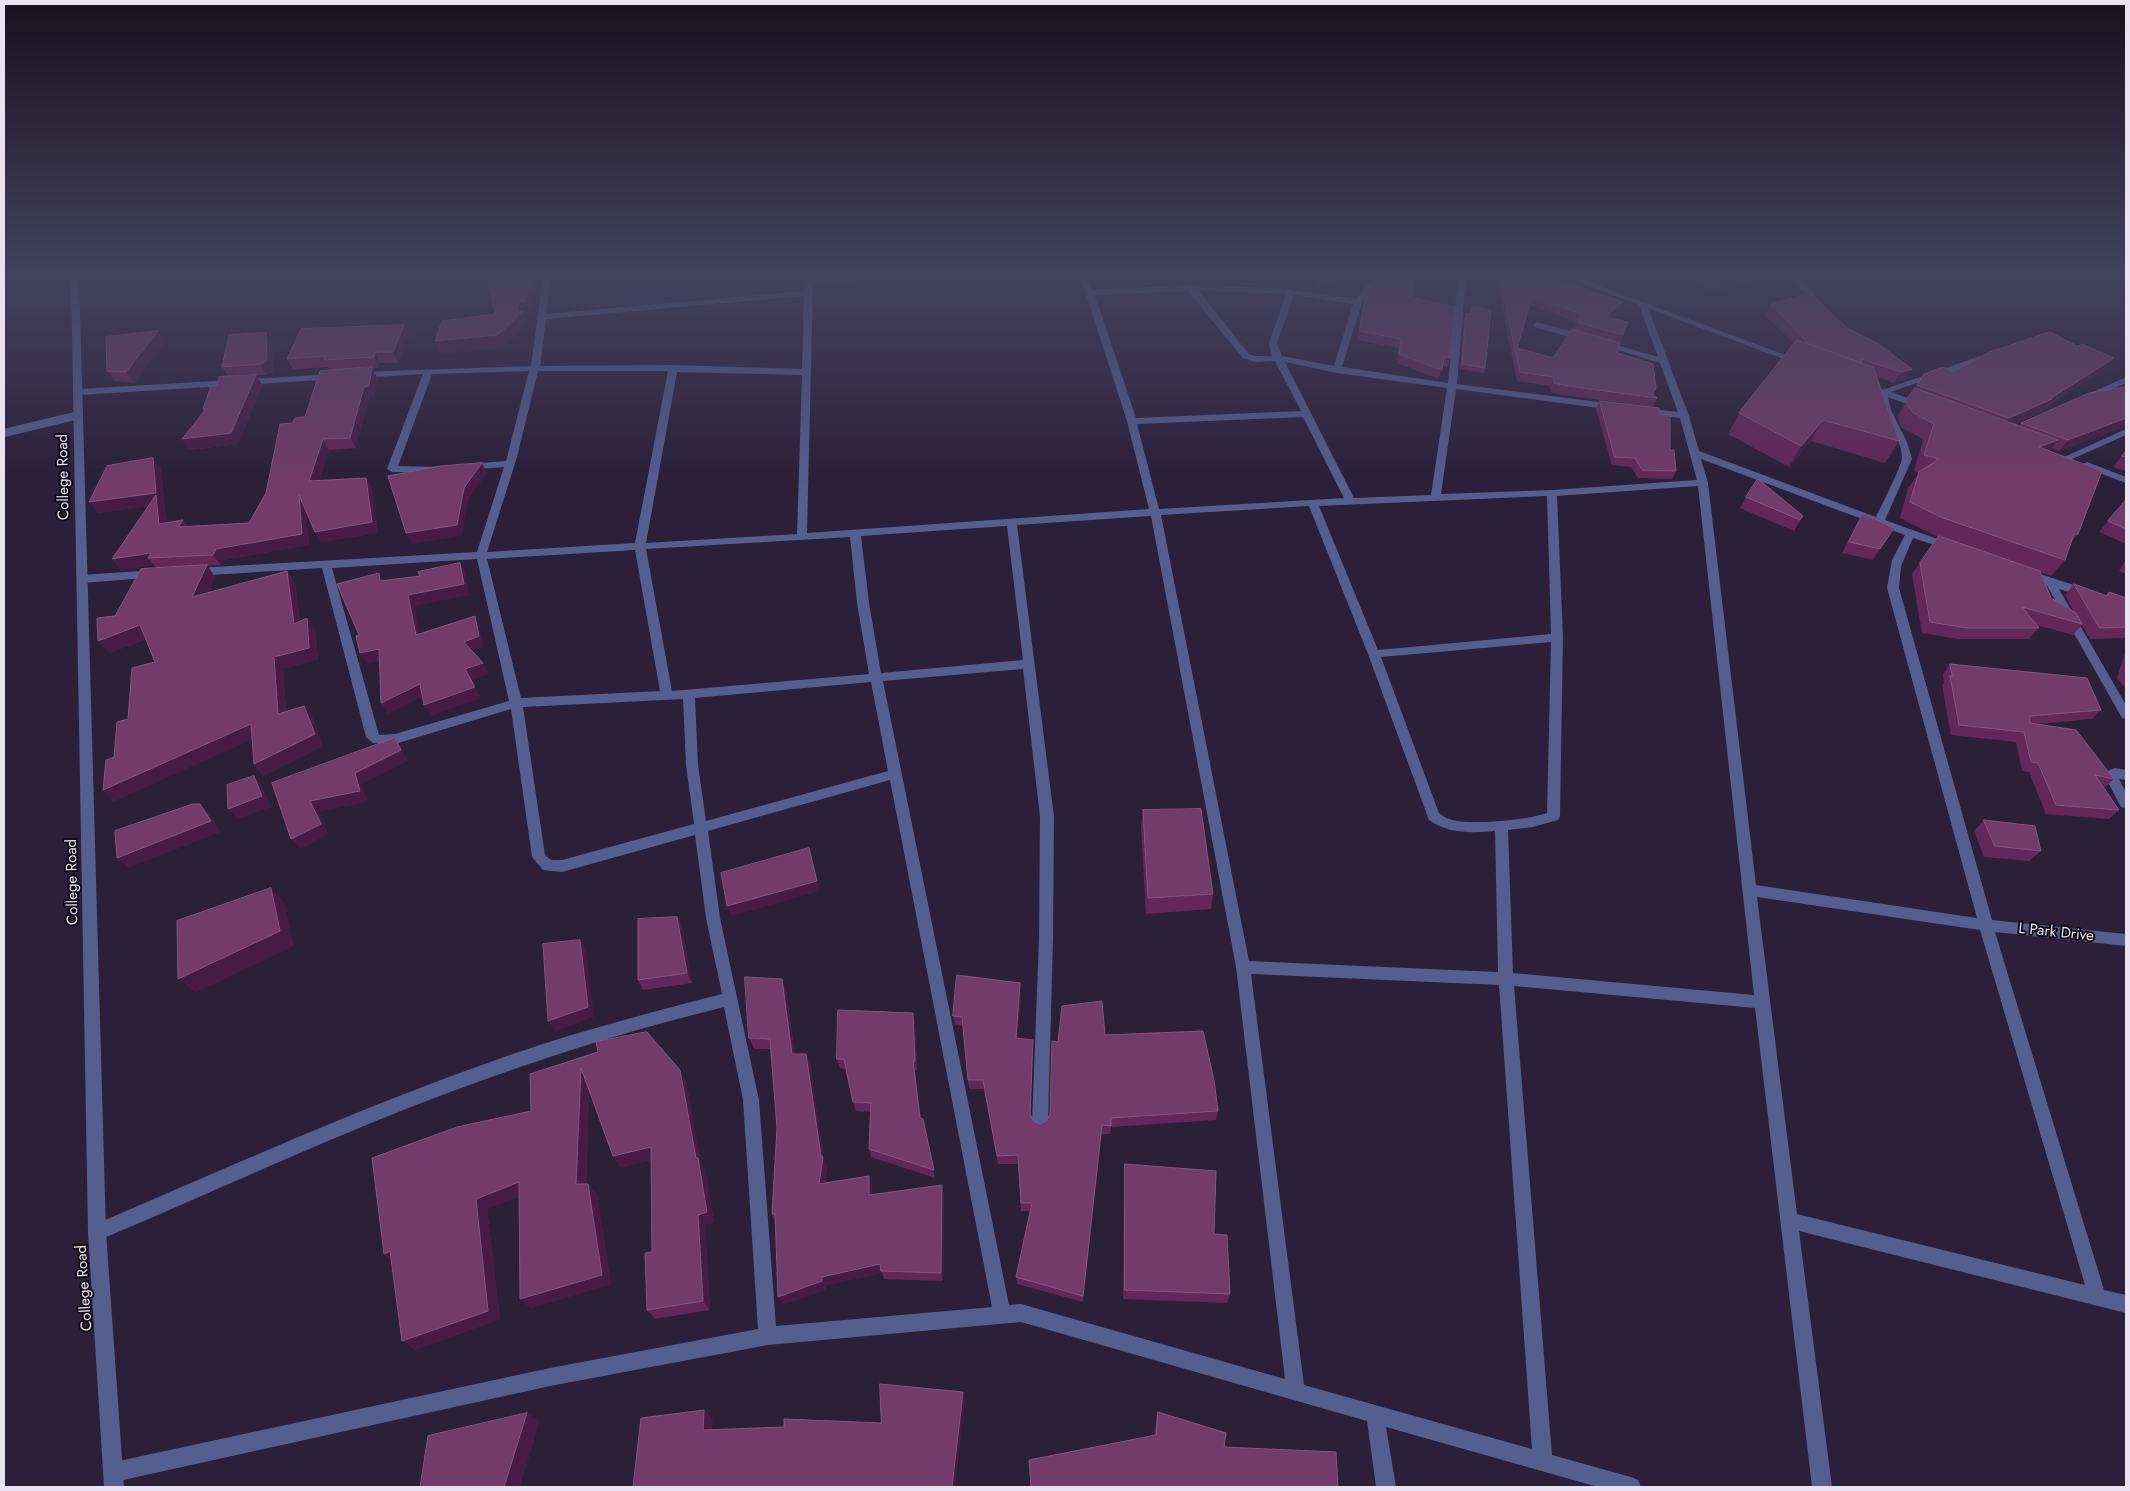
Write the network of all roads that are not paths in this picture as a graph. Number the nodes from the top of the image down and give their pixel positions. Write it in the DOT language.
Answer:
graph roads {
  1 [pos="77,346"];
  2 [pos="538,346"];
  3 [pos="806,346"];
  4 [pos="1108,346"];
  5 [pos="1238,346"];
  6 [pos="1275,346"];
  7 [pos="1345,346"];
  8 [pos="1456,346"];
  9 [pos="1611,346"];
  10 [pos="1658,346"];
  11 [pos="1755,346"];
  12 [pos="1990,356"];
  13 [pos="1279,358"];
  14 [pos="1663,360"];
  15 [pos="1809,365"];
  16 [pos="535,367"];
  17 [pos="673,368"];
  18 [pos="1337,370"];
  19 [pos="429,371"];
  20 [pos="804,372"];
  21 [pos="2126,380"];
  22 [pos="1855,382"];
  23 [pos="1452,385"];
  24 [pos="79,392"];
  25 [pos="1882,392"];
  26 [pos="2072,403"];
  27 [pos="1928,408"];
  28 [pos="1307,414"];
  29 [pos="79,415"];
  30 [pos="1684,416"];
  31 [pos="1132,421"];
  32 [pos="2126,432"];
  33 [pos="4,433"];
  34 [pos="1695,453"];
  35 [pos="509,464"];
  36 [pos="2126,480"];
  37 [pos="1703,483"];
  38 [pos="1552,493"];
  39 [pos="1436,497"];
  40 [pos="1351,501"];
  41 [pos="1313,503"];
  42 [pos="1155,512"];
  43 [pos="1879,522"];
  44 [pos="1012,523"];
  45 [pos="855,533"];
  46 [pos="1911,534"];
  47 [pos="802,537"];
  48 [pos="640,546"];
  49 [pos="1958,550"];
  50 [pos="481,555"];
  51 [pos="326,564"];
  52 [pos="2013,569"];
  53 [pos="82,579"];
  54 [pos="2050,582"];
  55 [pos="2098,597"];
  56 [pos="1557,637"];
  57 [pos="1374,654"];
  58 [pos="1029,664"];
  59 [pos="876,678"];
  60 [pos="689,694"];
  61 [pos="668,695"];
  62 [pos="516,703"];
  63 [pos="2126,715"];
  64 [pos="894,774"];
  65 [pos="2126,775"];
  66 [pos="2126,803"];
  67 [pos="1501,825"];
  68 [pos="701,827"];
  69 [pos="1750,890"];
  70 [pos="1986,925"];
  71 [pos="2126,940"];
  72 [pos="1243,967"];
  73 [pos="1506,979"];
  74 [pos="730,999"];
  75 [pos="1762,1002"];
  76 [pos="1040,1124"];
  77 [pos="1788,1220"];
  78 [pos="97,1232"];
  79 [pos="2097,1297"];
  80 [pos="2126,1304"];
  81 [pos="1002,1314"];
  82 [pos="768,1336"];
  83 [pos="1296,1391"];
  84 [pos="1375,1414"];
  85 [pos="1543,1462"];
  86 [pos="114,1480"];
  87 [pos="1386,1487"];
  88 [pos="1631,1487"];
  89 [pos="1822,1487"];
  1 -- 24 [label="street, College Road"];
  2 -- 16 [label="street"];
  3 -- 20 [label="street"];
  4 -- 31 [label="street"];
  5 -- 13 [label="street"];
  6 -- 13 [label="street"];
  7 -- 18 [label="street"];
  8 -- 23 [label="street"];
  9 -- 14 [label="street"];
  10 -- 14 [label="street"];
  11 -- 15 [label="street"];
  12 -- 25 [label="street"];
  13 -- 18 [label="street"];
  13 -- 28 [label="street"];
  14 -- 30 [label="street"];
  16 -- 17 [label="street"];
  16 -- 19 [label="street"];
  16 -- 35 [label="street"];
  17 -- 20 [label="street"];
  17 -- 48 [label="street"];
  18 -- 23 [label="street"];
  19 -- 24 [label="street"];
  19 -- 35 [label="street"];
  20 -- 47 [label="street"];
  21 -- 26 [label="street"];
  22 -- 25 [label="street"];
  23 -- 30 [label="street"];
  23 -- 39 [label="street"];
  24 -- 29 [label="street, College Road"];
  25 -- 27 [label="street"];
  25 -- 43 [label="street"];
  28 -- 31 [label="street"];
  28 -- 40 [label="street"];
  29 -- 33 [label="lane"];
  29 -- 53 [label="street, College Road"];
  30 -- 34 [label="street"];
  31 -- 42 [label="street"];
  32 -- 36 [label="street"];
  34 -- 37 [label="street"];
  34 -- 43 [label="street"];
  35 -- 50 [label="street"];
  37 -- 38 [label="street"];
  37 -- 69 [label="street"];
  38 -- 39 [label="street"];
  38 -- 56 [label="street"];
  39 -- 40 [label="street"];
  40 -- 41 [label="street"];
  41 -- 42 [label="street"];
  41 -- 57 [label="street"];
  42 -- 44 [label="street"];
  42 -- 72 [label="street"];
  43 -- 46 [label="street"];
  44 -- 45 [label="street"];
  44 -- 58 [label="street"];
  45 -- 47 [label="street"];
  45 -- 59 [label="street"];
  46 -- 49 [label="street"];
  46 -- 70 [label="street"];
  47 -- 48 [label="street"];
  48 -- 50 [label="street"];
  48 -- 61 [label="street"];
  50 -- 51 [label="street"];
  50 -- 62 [label="street"];
  51 -- 53 [label="street"];
  51 -- 62 [label="street"];
  52 -- 54 [label="street"];
  53 -- 78 [label="street, College Road"];
  54 -- 55 [label="street"];
  54 -- 63 [label="street"];
  56 -- 57 [label="street"];
  56 -- 67 [label="street"];
  57 -- 67 [label="street"];
  58 -- 59 [label="street"];
  58 -- 76 [label="street"];
  59 -- 60 [label="street"];
  59 -- 64 [label="street"];
  60 -- 61 [label="street"];
  60 -- 68 [label="street"];
  61 -- 62 [label="street"];
  62 -- 68 [label="street"];
  64 -- 68 [label="street"];
  64 -- 81 [label="street"];
  65 -- 66 [label="street"];
  67 -- 73 [label="street"];
  68 -- 74 [label="street"];
  69 -- 70 [label="street, L Park Drive"];
  69 -- 75 [label="street"];
  70 -- 71 [label="street, L Park Drive"];
  70 -- 79 [label="street"];
  72 -- 73 [label="street"];
  72 -- 83 [label="street"];
  73 -- 75 [label="street"];
  73 -- 85 [label="street"];
  74 -- 78 [label="street"];
  74 -- 82 [label="street"];
  75 -- 77 [label="street"];
  77 -- 79 [label="street"];
  77 -- 89 [label="street"];
  78 -- 86 [label="street, College Road"];
  79 -- 80 [label="street"];
  81 -- 82 [label="street"];
  81 -- 83 [label="street"];
  82 -- 86 [label="street"];
  83 -- 84 [label="street"];
  84 -- 85 [label="street"];
  84 -- 87 [label="street"];
  85 -- 88 [label="street"];
}
